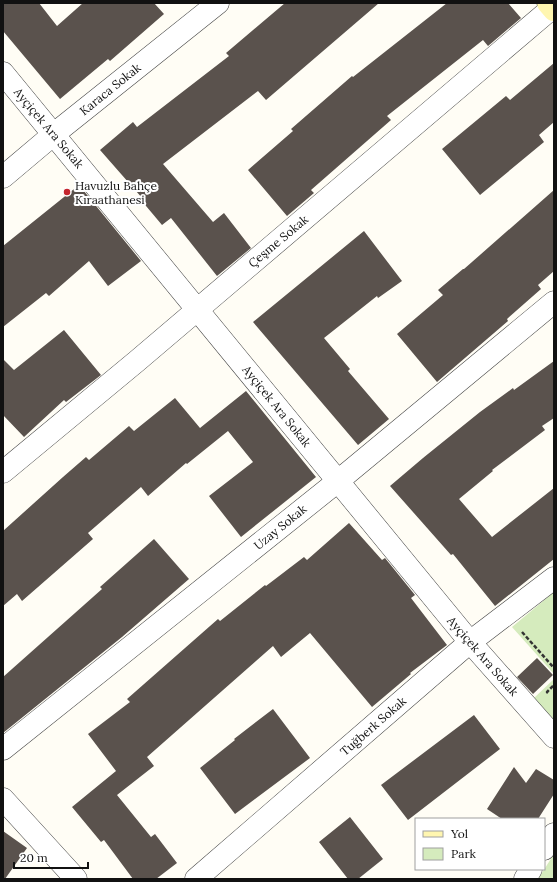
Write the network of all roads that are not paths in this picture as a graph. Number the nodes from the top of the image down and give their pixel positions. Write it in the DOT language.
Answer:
graph roads {
  1 [pos="218,3"];
  2 [pos="551,7"];
  3 [pos="3,73"];
  4 [pos="54,134"];
  5 [pos="3,177"];
  6 [pos="554,302"];
  7 [pos="198,309"];
  8 [pos="3,472"];
  9 [pos="338,481"];
  10 [pos="554,578"];
  11 [pos="470,642"];
  12 [pos="554,737"];
  13 [pos="3,749"];
  14 [pos="3,799"];
  15 [pos="554,834"];
  16 [pos="545,848"];
  17 [pos="530,870"];
  18 [pos="76,879"];
  19 [pos="196,879"];
  20 [pos="525,879"];
  1 -- 4 [label="street, Karaca Sokak"];
  2 -- 7 [label="street, Çeşme Sokak"];
  3 -- 4 [label="street, Ayçiçek Ara Sokak"];
  4 -- 5 [label="street, Karaca Sokak"];
  4 -- 7 [label="street, Ayçiçek Ara Sokak"];
  6 -- 9 [label="street, Uzay Sokak"];
  7 -- 8 [label="street, Çeşme Sokak"];
  7 -- 9 [label="street, Ayçiçek Ara Sokak"];
  9 -- 11 [label="street, Ayçiçek Ara Sokak"];
  9 -- 13 [label="street, Uzay Sokak"];
  10 -- 11 [label="street, Tuğberk Sokak"];
  11 -- 12 [label="street, Ayçiçek Ara Sokak"];
  11 -- 19 [label="street, Tuğberk Sokak"];
  14 -- 18 [label="street"];
  15 -- 16 [label="street"];
  17 -- 20 [label="street"];
}
